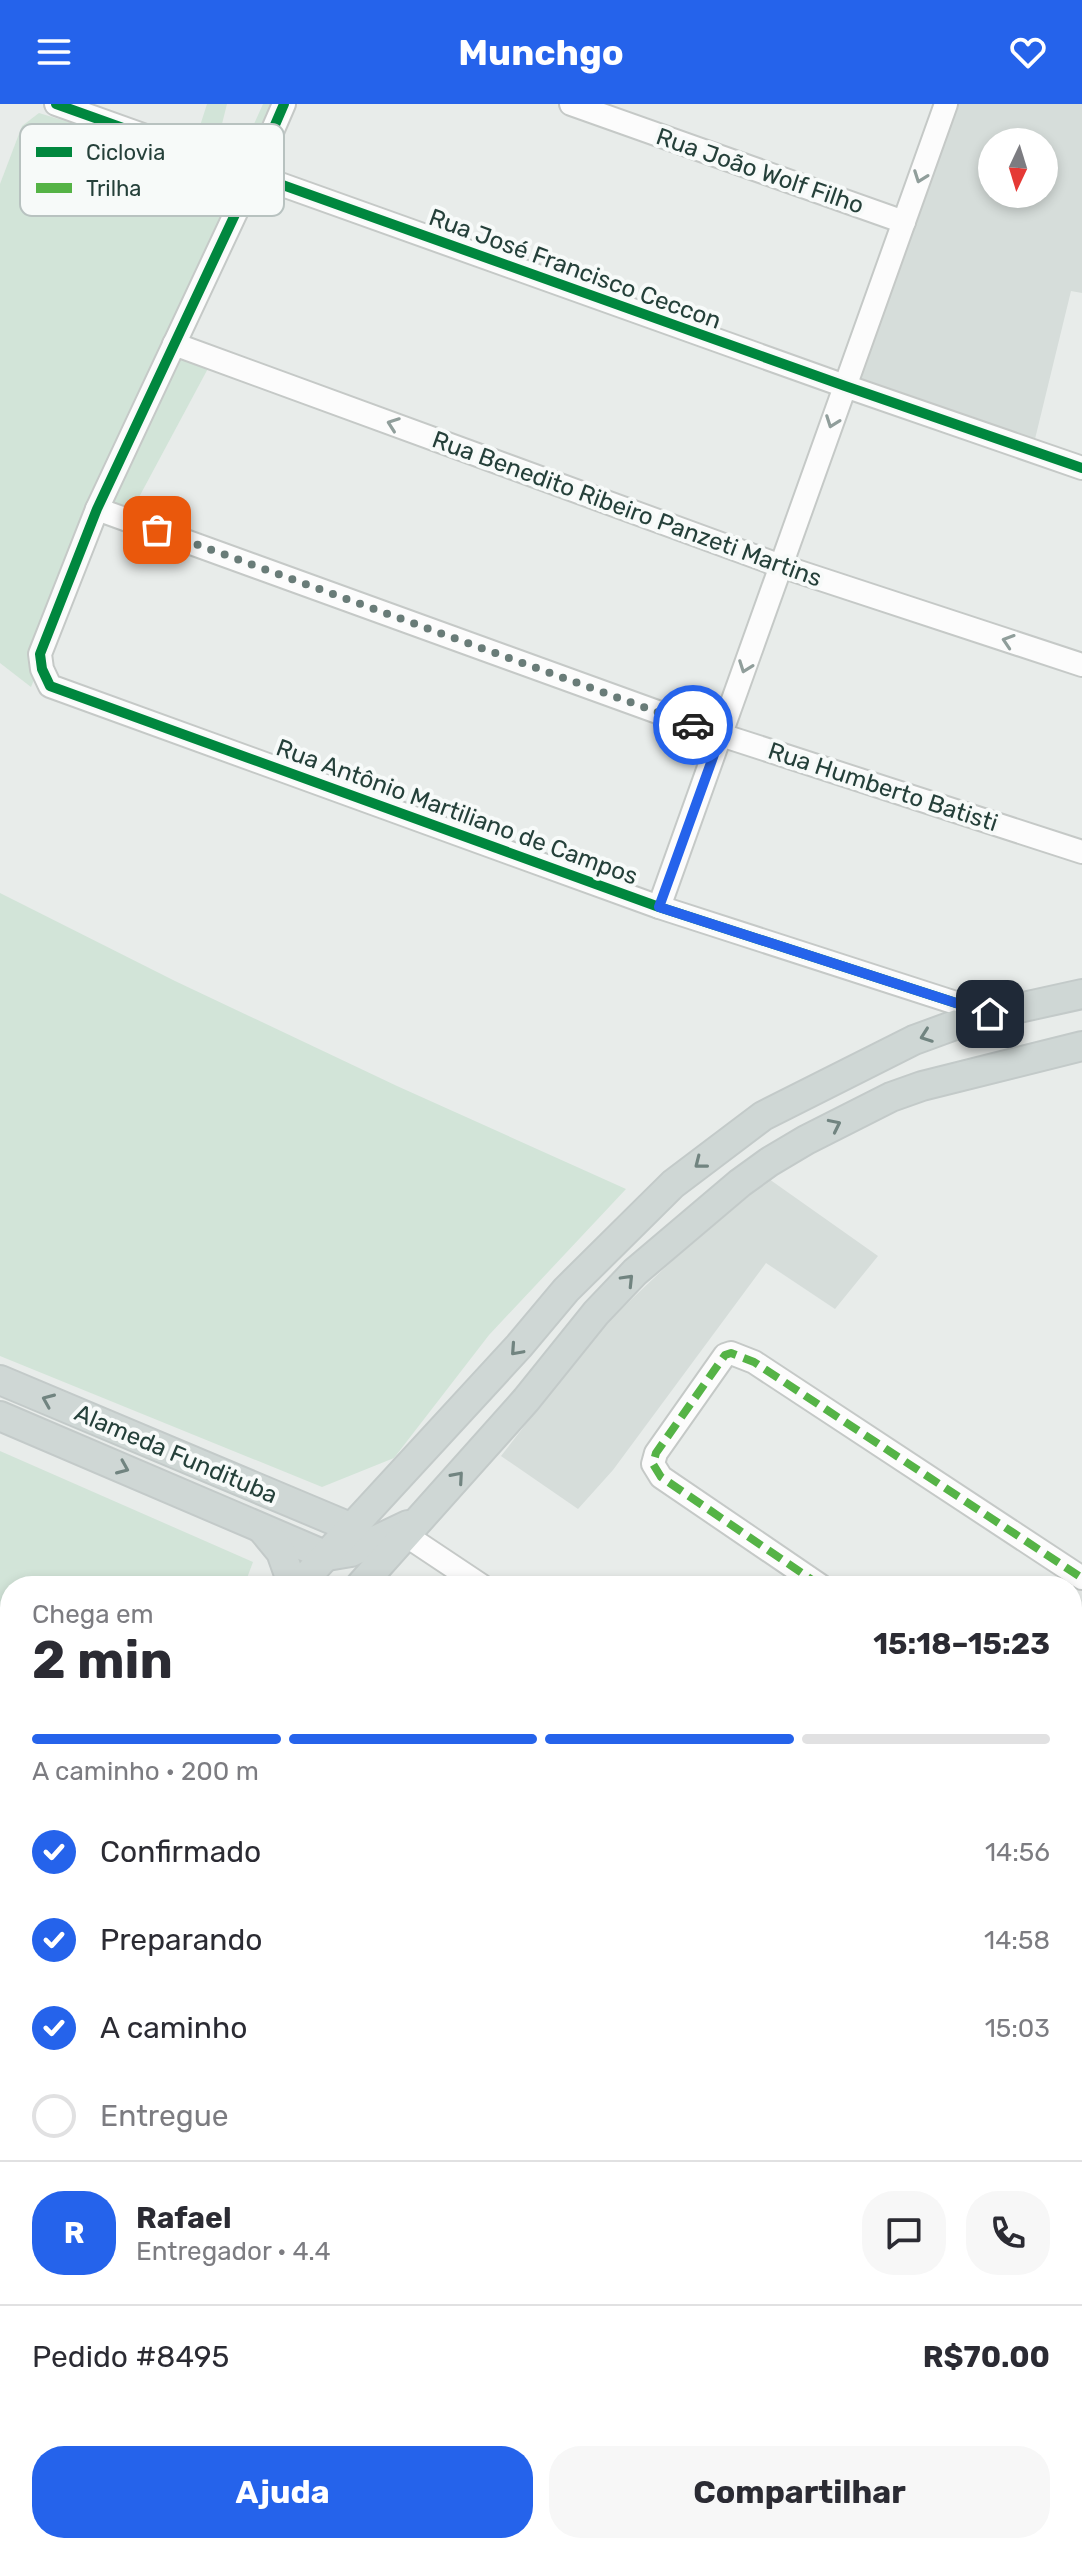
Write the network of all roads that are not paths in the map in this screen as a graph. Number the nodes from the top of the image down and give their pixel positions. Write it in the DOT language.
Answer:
graph roads {
  1 [pos="56,104"];
  2 [pos="284,104"];
  3 [pos="571,104"];
  4 [pos="946,104"];
  5 [pos="111,124"];
  6 [pos="275,124"];
  7 [pos="284,187"];
  8 [pos="234,216"];
  9 [pos="904,222"];
  10 [pos="174,344"];
  11 [pos="845,386"];
  12 [pos="1082,468"];
  13 [pos="97,509"];
  14 [pos="781,566"];
  15 [pos="1082,665"];
  16 [pos="721,735"];
  17 [pos="1082,852"];
  18 [pos="659,907"];
  19 [pos="1082,994"];
  20 [pos="990,1014"];
  21 [pos="1077,1044"];
  22 [pos="566,1290"];
  23 [pos="596,1313"];
  24 [pos="0,1380"];
  25 [pos="0,1416"];
  26 [pos="255,1487"];
  27 [pos="381,1498"];
  28 [pos="258,1525"];
  29 [pos="415,1527"];
  30 [pos="344,1545"];
  31 [pos="292,1576"];
  32 [pos="308,1576"];
  33 [pos="347,1576"];
  34 [pos="369,1576"];
  35 [pos="471,1576"];
  36 [pos="806,1576"];
  37 [pos="1079,1576"];
  1 -- 5 [label="street, Rua José Francisco Ceccon"];
  2 -- 6 [label="street"];
  3 -- 9 [label="street, Rua João Wolf Filho"];
  4 -- 9 [label="street, one-way"];
  7 -- 11 [label="street, Rua José Francisco Ceccon"];
  8 -- 10 [label="street"];
  9 -- 11 [label="street"];
  10 -- 13 [label="street"];
  14 -- 10 [label="street, Rua Benedito Ribeiro Panzeti Martins, one-way"];
  11 -- 12 [label="street, Rua José Francisco Ceccon"];
  11 -- 14 [label="street, one-way"];
  13 -- 16 [label="street, Rua Humberto Batisti"];
  13 -- 18 [label="street, Rua Antônio Martiliano de Campos"];
  15 -- 14 [label="street, Rua Benedito Ribeiro Panzeti Martins, one-way"];
  14 -- 16 [label="street, one-way"];
  16 -- 17 [label="street, Rua Humberto Batisti"];
  16 -- 18 [label="street"];
  18 -- 20 [label="street, Rua Antônio Martiliano de Campos"];
  19 -- 20 [label="main road"];
  20 -- 22 [label="main road, one-way"];
  23 -- 21 [label="main road, one-way"];
  22 -- 23 [label="main road"];
  22 -- 27 [label="main road, one-way"];
  29 -- 23 [label="main road, one-way"];
  26 -- 24 [label="main road, Alameda Fundituba, one-way"];
  25 -- 28 [label="main road, Alameda Fundituba, one-way"];
  26 -- 27 [label="main road"];
  26 -- 30 [label="main road, Alameda Fundituba"];
  27 -- 30 [label="main road"];
  28 -- 30 [label="main road, Alameda Fundituba"];
  28 -- 31 [label="main road"];
  29 -- 30 [label="main road"];
  29 -- 34 [label="main road"];
  29 -- 35 [label="street"];
  30 -- 32 [label="main road"];
  30 -- 33 [label="main road"];
  36 -- 37 [label="street"];
}
